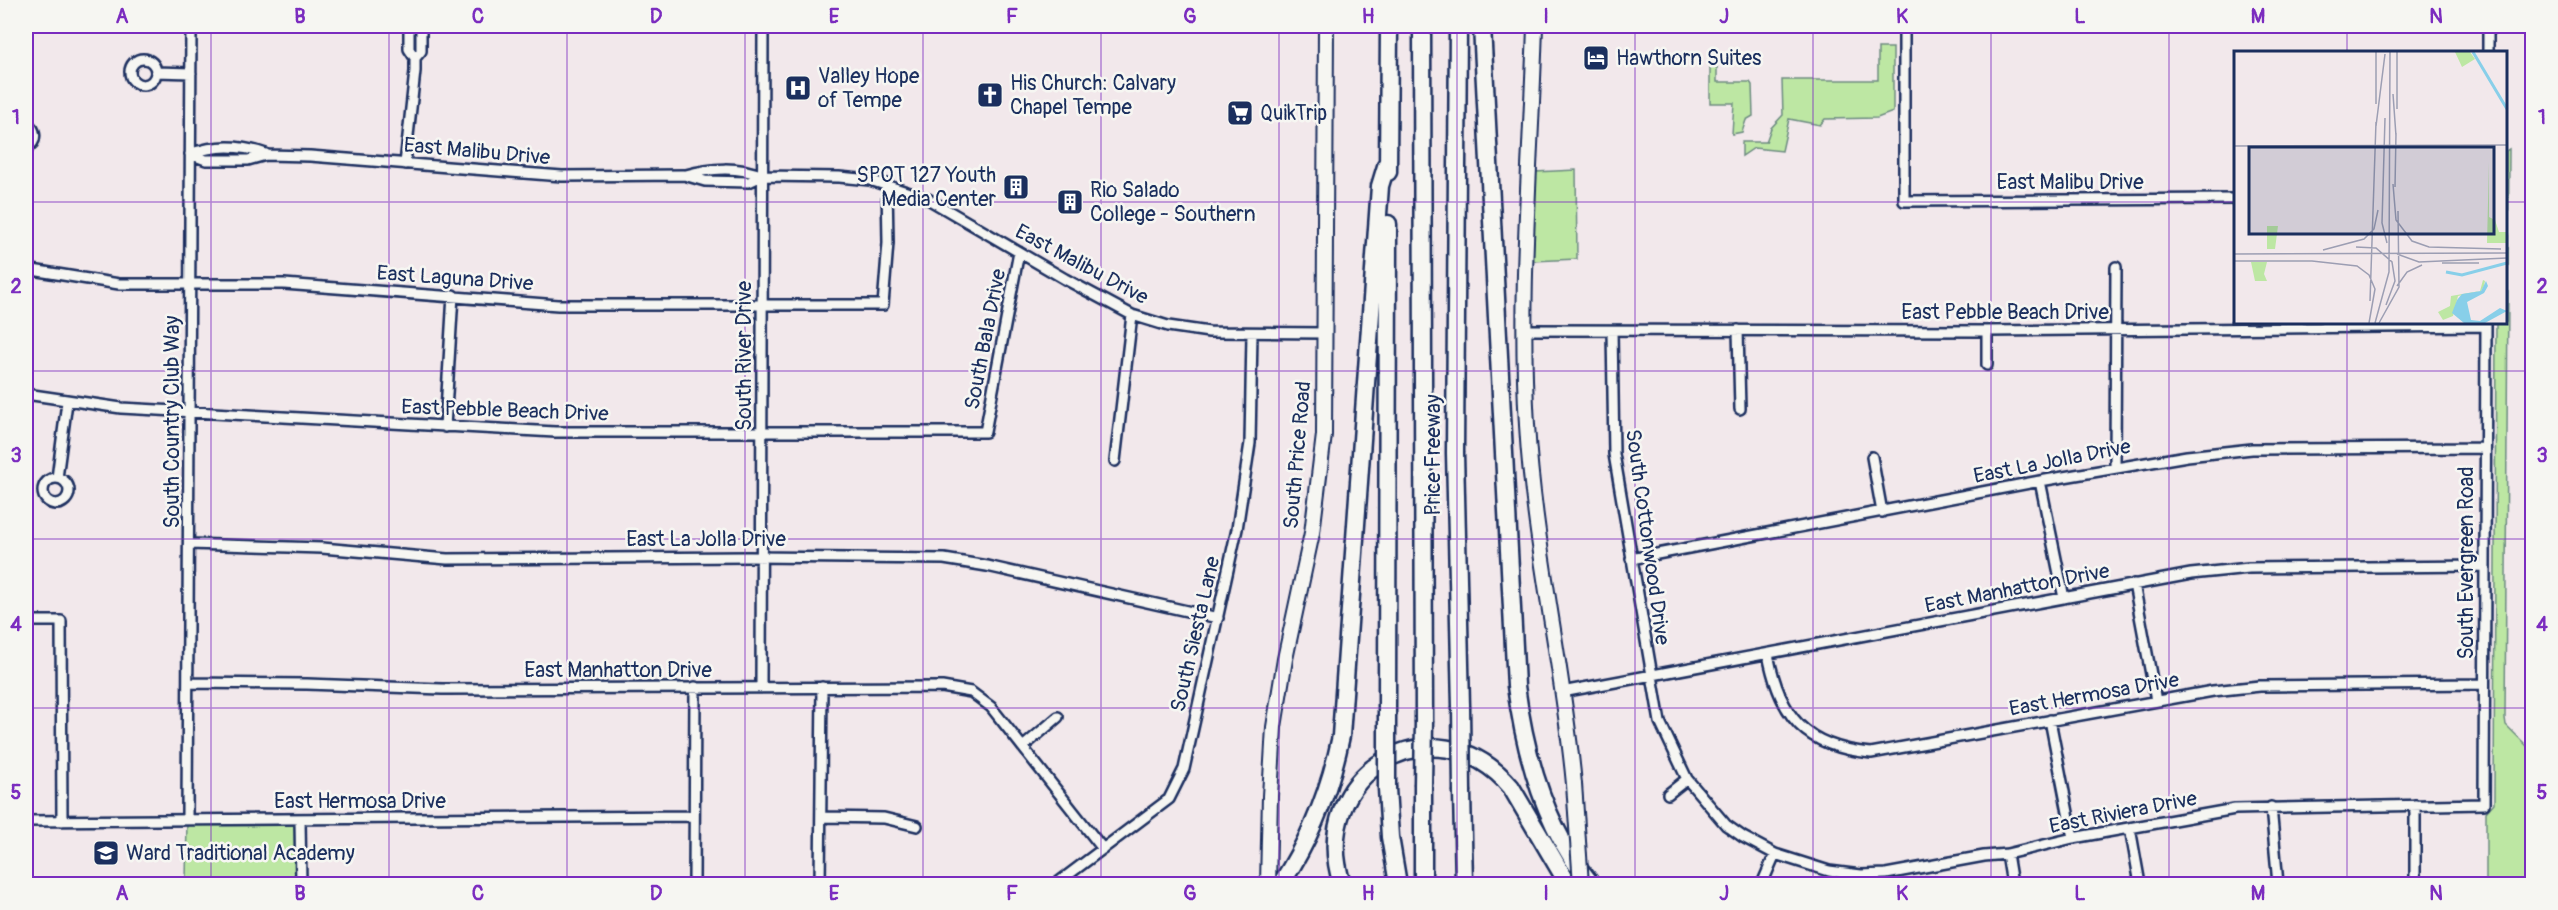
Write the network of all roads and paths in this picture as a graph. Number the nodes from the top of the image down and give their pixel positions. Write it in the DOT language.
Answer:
graph roads {
  1 [pos="191,26"];
  2 [pos="409,26"];
  3 [pos="421,26"];
  4 [pos="763,26"];
  5 [pos="1326,26"];
  6 [pos="1389,26"];
  7 [pos="1422,26"];
  8 [pos="1458,26"];
  9 [pos="1482,26"];
  10 [pos="1535,26"];
  11 [pos="1904,26"];
  12 [pos="2488,26"];
  13 [pos="2488,51"];
  14 [pos="415,58"];
  15 [pos="156,72"];
  16 [pos="191,73"];
  17 [pos="26,123"];
  18 [pos="26,148"];
  19 [pos="190,154"];
  20 [pos="1387,163"];
  21 [pos="405,164"];
  22 [pos="762,176"];
  23 [pos="887,184"];
  24 [pos="2234,199"];
  25 [pos="1019,252"];
  26 [pos="2116,267"];
  27 [pos="26,269"];
  28 [pos="190,284"];
  29 [pos="453,295"];
  30 [pos="762,303"];
  31 [pos="1132,315"];
  32 [pos="2486,324"];
  33 [pos="1525,330"];
  34 [pos="1738,330"];
  35 [pos="2115,330"];
  36 [pos="1612,331"];
  37 [pos="1987,331"];
  38 [pos="1252,333"];
  39 [pos="1326,333"];
  40 [pos="1987,365"];
  41 [pos="26,394"];
  42 [pos="67,402"];
  43 [pos="1740,409"];
  44 [pos="190,410"];
  45 [pos="445,427"];
  46 [pos="761,432"];
  47 [pos="985,432"];
  48 [pos="2485,448"];
  49 [pos="1872,457"];
  50 [pos="1115,461"];
  51 [pos="2115,467"];
  52 [pos="57,478"];
  53 [pos="2040,481"];
  54 [pos="1882,512"];
  55 [pos="189,544"];
  56 [pos="761,557"];
  57 [pos="1631,559"];
  58 [pos="2484,566"];
  59 [pos="2134,584"];
  60 [pos="2064,598"];
  61 [pos="1218,618"];
  62 [pos="26,621"];
  63 [pos="1768,654"];
  64 [pos="1651,676"];
  65 [pos="189,683"];
  66 [pos="2484,684"];
  67 [pos="695,687"];
  68 [pos="761,687"];
  69 [pos="822,687"];
  70 [pos="1562,692"];
  71 [pos="2156,701"];
  72 [pos="1058,717"];
  73 [pos="2050,720"];
  74 [pos="1023,747"];
  75 [pos="1687,779"];
  76 [pos="1668,794"];
  77 [pos="2484,804"];
  78 [pos="2415,805"];
  79 [pos="2271,807"];
  80 [pos="694,816"];
  81 [pos="822,817"];
  82 [pos="187,819"];
  83 [pos="300,820"];
  84 [pos="26,821"];
  85 [pos="62,821"];
  86 [pos="916,826"];
  87 [pos="2130,828"];
  88 [pos="2073,838"];
  89 [pos="1102,849"];
  90 [pos="1775,854"];
  91 [pos="2007,854"];
  92 [pos="1886,873"];
  93 [pos="301,885"];
  94 [pos="694,885"];
  95 [pos="820,885"];
  96 [pos="1056,885"];
  97 [pos="1269,885"];
  98 [pos="1281,885"];
  99 [pos="1342,885"];
  100 [pos="1398,885"];
  101 [pos="1423,885"];
  102 [pos="1464,885"];
  103 [pos="1568,885"];
  104 [pos="1581,885"];
  105 [pos="1592,885"];
  106 [pos="1762,885"];
  107 [pos="1887,885"];
  108 [pos="2012,885"];
  109 [pos="2140,885"];
  110 [pos="2278,885"];
  111 [pos="2415,885"];
  1 -- 16 [label="street, South Country Club Way"];
  2 -- 14 [label="street"];
  3 -- 14 [label="street"];
  4 -- 22 [label="street, South River Drive"];
  5 -- 39 [label="main road, South Price Road"];
  6 -- 20 [label="highway"];
  7 -- 101 [label="highway, Price Freeway, bridge"];
  8 -- 102 [label="highway, Price Freeway, bridge"];
  9 -- 105 [label="highway"];
  10 -- 33 [label="main road"];
  11 -- 24 [label="street, East Malibu Drive"];
  12 -- 13 [label="street"];
  14 -- 21 [label="street"];
  15 -- 16 [label="street"];
  16 -- 19 [label="street, South Country Club Way"];
  17 -- 18 [label="street"];
  19 -- 21 [label="street, East Malibu Drive"];
  19 -- 28 [label="street, South Country Club Way"];
  20 -- 98 [label="highway"];
  20 -- 100 [label="highway, bridge"];
  21 -- 22 [label="street, East Malibu Drive"];
  22 -- 23 [label="street, East Malibu Drive"];
  22 -- 30 [label="street, South River Drive"];
  23 -- 25 [label="street, East Malibu Drive"];
  23 -- 30 [label="street, East Laguna Drive"];
  25 -- 31 [label="street, East Malibu Drive"];
  25 -- 47 [label="street, South Bala Drive"];
  26 -- 35 [label="street"];
  27 -- 28 [label="street, East Laguna Drive"];
  28 -- 29 [label="street, East Laguna Drive"];
  28 -- 44 [label="street, South Country Club Way"];
  29 -- 30 [label="street, East Laguna Drive"];
  29 -- 45 [label="street"];
  30 -- 46 [label="street, South River Drive"];
  31 -- 38 [label="street, East Malibu Drive"];
  31 -- 50 [label="street"];
  32 -- 35 [label="street, East Pebble Beach Drive"];
  32 -- 48 [label="street, South Evergreen Road"];
  33 -- 36 [label="street, East Pebble Beach Drive"];
  33 -- 70 [label="main road"];
  34 -- 36 [label="street, East Pebble Beach Drive"];
  34 -- 37 [label="street, East Pebble Beach Drive"];
  34 -- 43 [label="street"];
  35 -- 37 [label="street, East Pebble Beach Drive"];
  35 -- 51 [label="street"];
  36 -- 57 [label="street, South Cottonwood Drive"];
  37 -- 40 [label="street"];
  38 -- 39 [label="street, East Malibu Drive"];
  38 -- 61 [label="street, South Siesta Lane"];
  39 -- 97 [label="main road, South Price Road"];
  41 -- 42 [label="street, East Pebble Beach Drive"];
  42 -- 44 [label="street, East Pebble Beach Drive"];
  42 -- 52 [label="street"];
  44 -- 45 [label="street, East Pebble Beach Drive"];
  44 -- 55 [label="street, South Country Club Way"];
  45 -- 46 [label="street, East Pebble Beach Drive"];
  46 -- 47 [label="street, East Pebble Beach Drive"];
  46 -- 56 [label="street, South River Drive"];
  48 -- 51 [label="street, East La Jolla Drive"];
  48 -- 58 [label="street, South Evergreen Road"];
  49 -- 54 [label="street"];
  51 -- 53 [label="street, East La Jolla Drive"];
  53 -- 54 [label="street, East La Jolla Drive"];
  53 -- 60 [label="street"];
  54 -- 57 [label="street, East La Jolla Drive"];
  55 -- 56 [label="street, East La Jolla Drive"];
  55 -- 65 [label="street, South Country Club Way"];
  56 -- 61 [label="street, East La Jolla Drive"];
  56 -- 68 [label="street, South River Drive"];
  57 -- 64 [label="street, South Cottonwood Drive"];
  58 -- 59 [label="street, East Manhatton Drive"];
  58 -- 66 [label="street, South Evergreen Road"];
  59 -- 60 [label="street, East Manhatton Drive"];
  59 -- 71 [label="street"];
  60 -- 63 [label="street, East Manhatton Drive"];
  61 -- 89 [label="street, South Siesta Lane"];
  62 -- 85 [label="street"];
  63 -- 64 [label="street, East Manhatton Drive"];
  63 -- 73 [label="street, East Hermosa Drive"];
  64 -- 70 [label="street, East Manhatton Drive"];
  64 -- 75 [label="street, East Riviera Drive"];
  65 -- 67 [label="street, East Manhatton Drive"];
  65 -- 82 [label="street, South Country Club Way"];
  66 -- 71 [label="street, East Hermosa Drive"];
  66 -- 77 [label="street, South Evergreen Road"];
  67 -- 68 [label="street, East Manhatton Drive"];
  67 -- 80 [label="street"];
  68 -- 69 [label="street, East Manhatton Drive"];
  69 -- 74 [label="street, East Manhatton Drive"];
  69 -- 81 [label="street"];
  70 -- 104 [label="main road, bridge"];
  71 -- 73 [label="street, East Hermosa Drive"];
  72 -- 74 [label="street"];
  73 -- 88 [label="street"];
  74 -- 89 [label="street, East Manhatton Drive"];
  75 -- 76 [label="street"];
  75 -- 90 [label="street, East Riviera Drive"];
  77 -- 78 [label="street, East Riviera Drive"];
  78 -- 79 [label="street, East Riviera Drive"];
  78 -- 111 [label="street"];
  79 -- 87 [label="street, East Riviera Drive"];
  79 -- 110 [label="street"];
  80 -- 83 [label="street, East Hermosa Drive"];
  80 -- 94 [label="street"];
  81 -- 86 [label="street"];
  81 -- 95 [label="street"];
  82 -- 83 [label="street, East Hermosa Drive"];
  82 -- 85 [label="street, East Hermosa Drive"];
  83 -- 93 [label="street"];
  84 -- 85 [label="street, East Hermosa Drive"];
  87 -- 88 [label="street, East Riviera Drive"];
  87 -- 109 [label="street"];
  88 -- 91 [label="street, East Riviera Drive"];
  89 -- 96 [label="street, South Siesta Lane"];
  90 -- 92 [label="street, East Riviera Drive"];
  90 -- 106 [label="street"];
  91 -- 92 [label="street, East Riviera Drive"];
  91 -- 108 [label="street"];
  92 -- 107 [label="street"];
  99 -- 103 [label="highway"];
}
